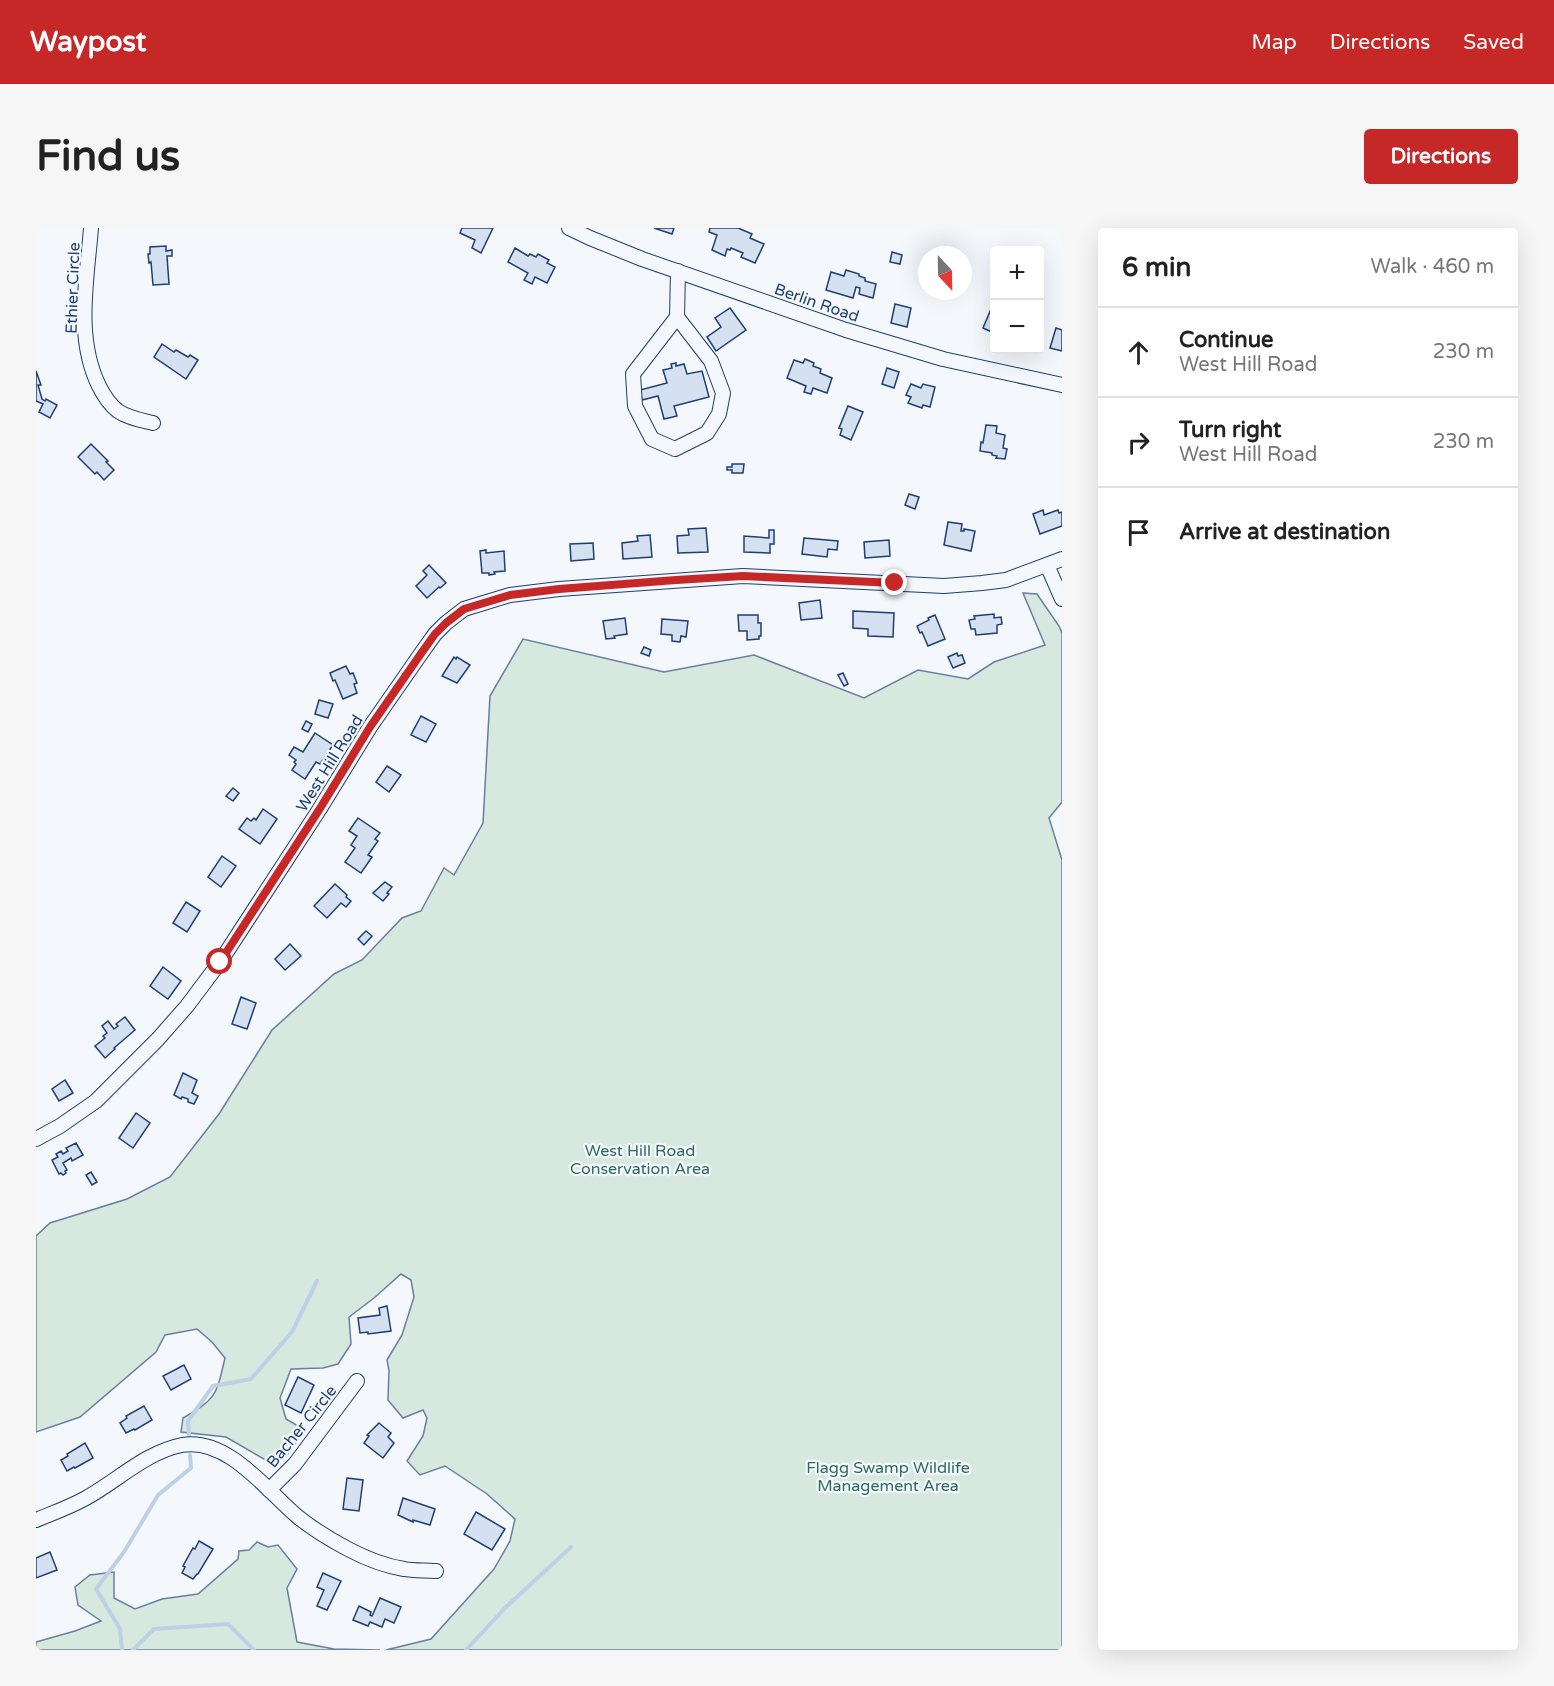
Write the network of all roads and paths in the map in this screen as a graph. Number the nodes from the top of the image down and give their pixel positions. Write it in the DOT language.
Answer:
graph roads {
  1 [pos="91,228"];
  2 [pos="569,228"];
  3 [pos="678,272"];
  4 [pos="677,317"];
  5 [pos="1062,385"];
  6 [pos="153,423"];
  7 [pos="1062,559"];
  8 [pos="1047,565"];
  9 [pos="1062,599"];
  10 [pos="36,1139"];
  11 [pos="357,1381"];
  12 [pos="269,1490"];
  13 [pos="36,1520"];
  14 [pos="436,1571"];
  1 -- 6 [label="street, Ethier Circle"];
  2 -- 3 [label="street, Berlin Road"];
  3 -- 4 [label="street"];
  3 -- 5 [label="street, Berlin Road"];
  4 -- 4 [label="street"];
  7 -- 8 [label="street, West Hill Road"];
  8 -- 9 [label="street"];
  8 -- 10 [label="street, West Hill Road"];
  11 -- 12 [label="street, Bacher Circle"];
  12 -- 13 [label="street"];
  12 -- 14 [label="street"];
}
